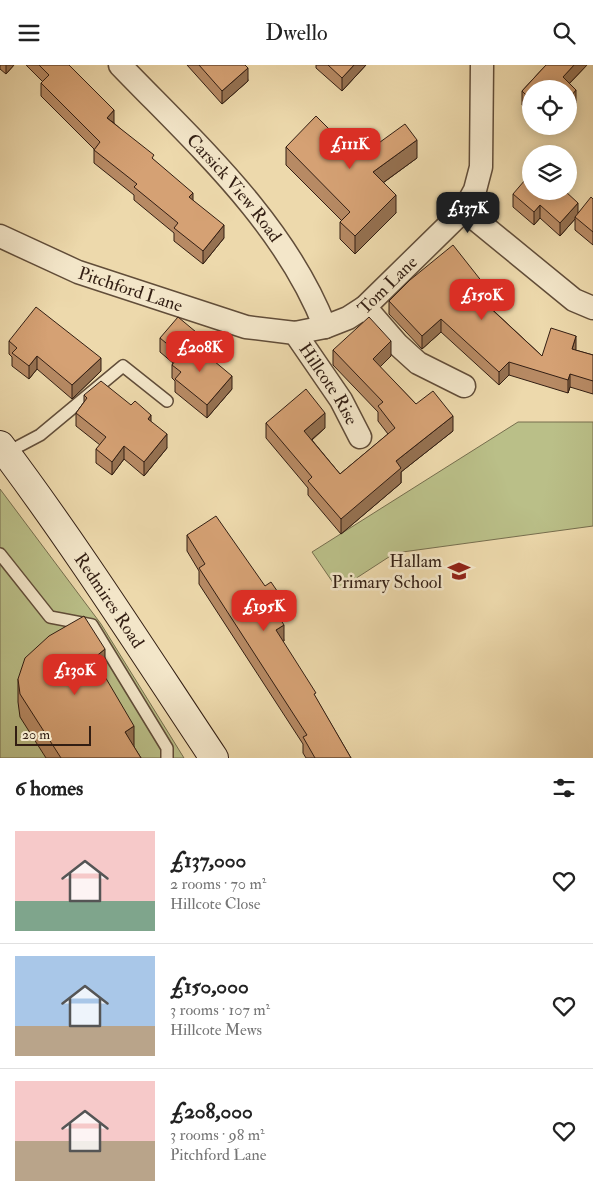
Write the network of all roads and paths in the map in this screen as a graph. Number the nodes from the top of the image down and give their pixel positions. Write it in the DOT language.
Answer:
graph roads {
  1 [pos="120,65"];
  2 [pos="482,65"];
  3 [pos="464,211"];
  4 [pos="0,236"];
  5 [pos="365,307"];
  6 [pos="593,308"];
  7 [pos="325,327"];
  8 [pos="294,333"];
  9 [pos="464,386"];
  10 [pos="167,401"];
  11 [pos="360,437"];
  12 [pos="3,449"];
  13 [pos="0,554"];
  14 [pos="167,758"];
  15 [pos="214,758"];
  1 -- 7 [label="street, Carsick View Road"];
  2 -- 3 [label="street, Tom Lane"];
  3 -- 5 [label="street, Tom Lane"];
  3 -- 6 [label="street"];
  4 -- 8 [label="street, Pitchford Lane"];
  5 -- 7 [label="street, Tom Lane"];
  5 -- 9 [label="street"];
  7 -- 8 [label="street, Pitchford Lane"];
  8 -- 11 [label="street, Hillcote Rise"];
  10 -- 12 [label="lane"];
  12 -- 15 [label="street, Redmires Road"];
  13 -- 14 [label="lane"];
}
